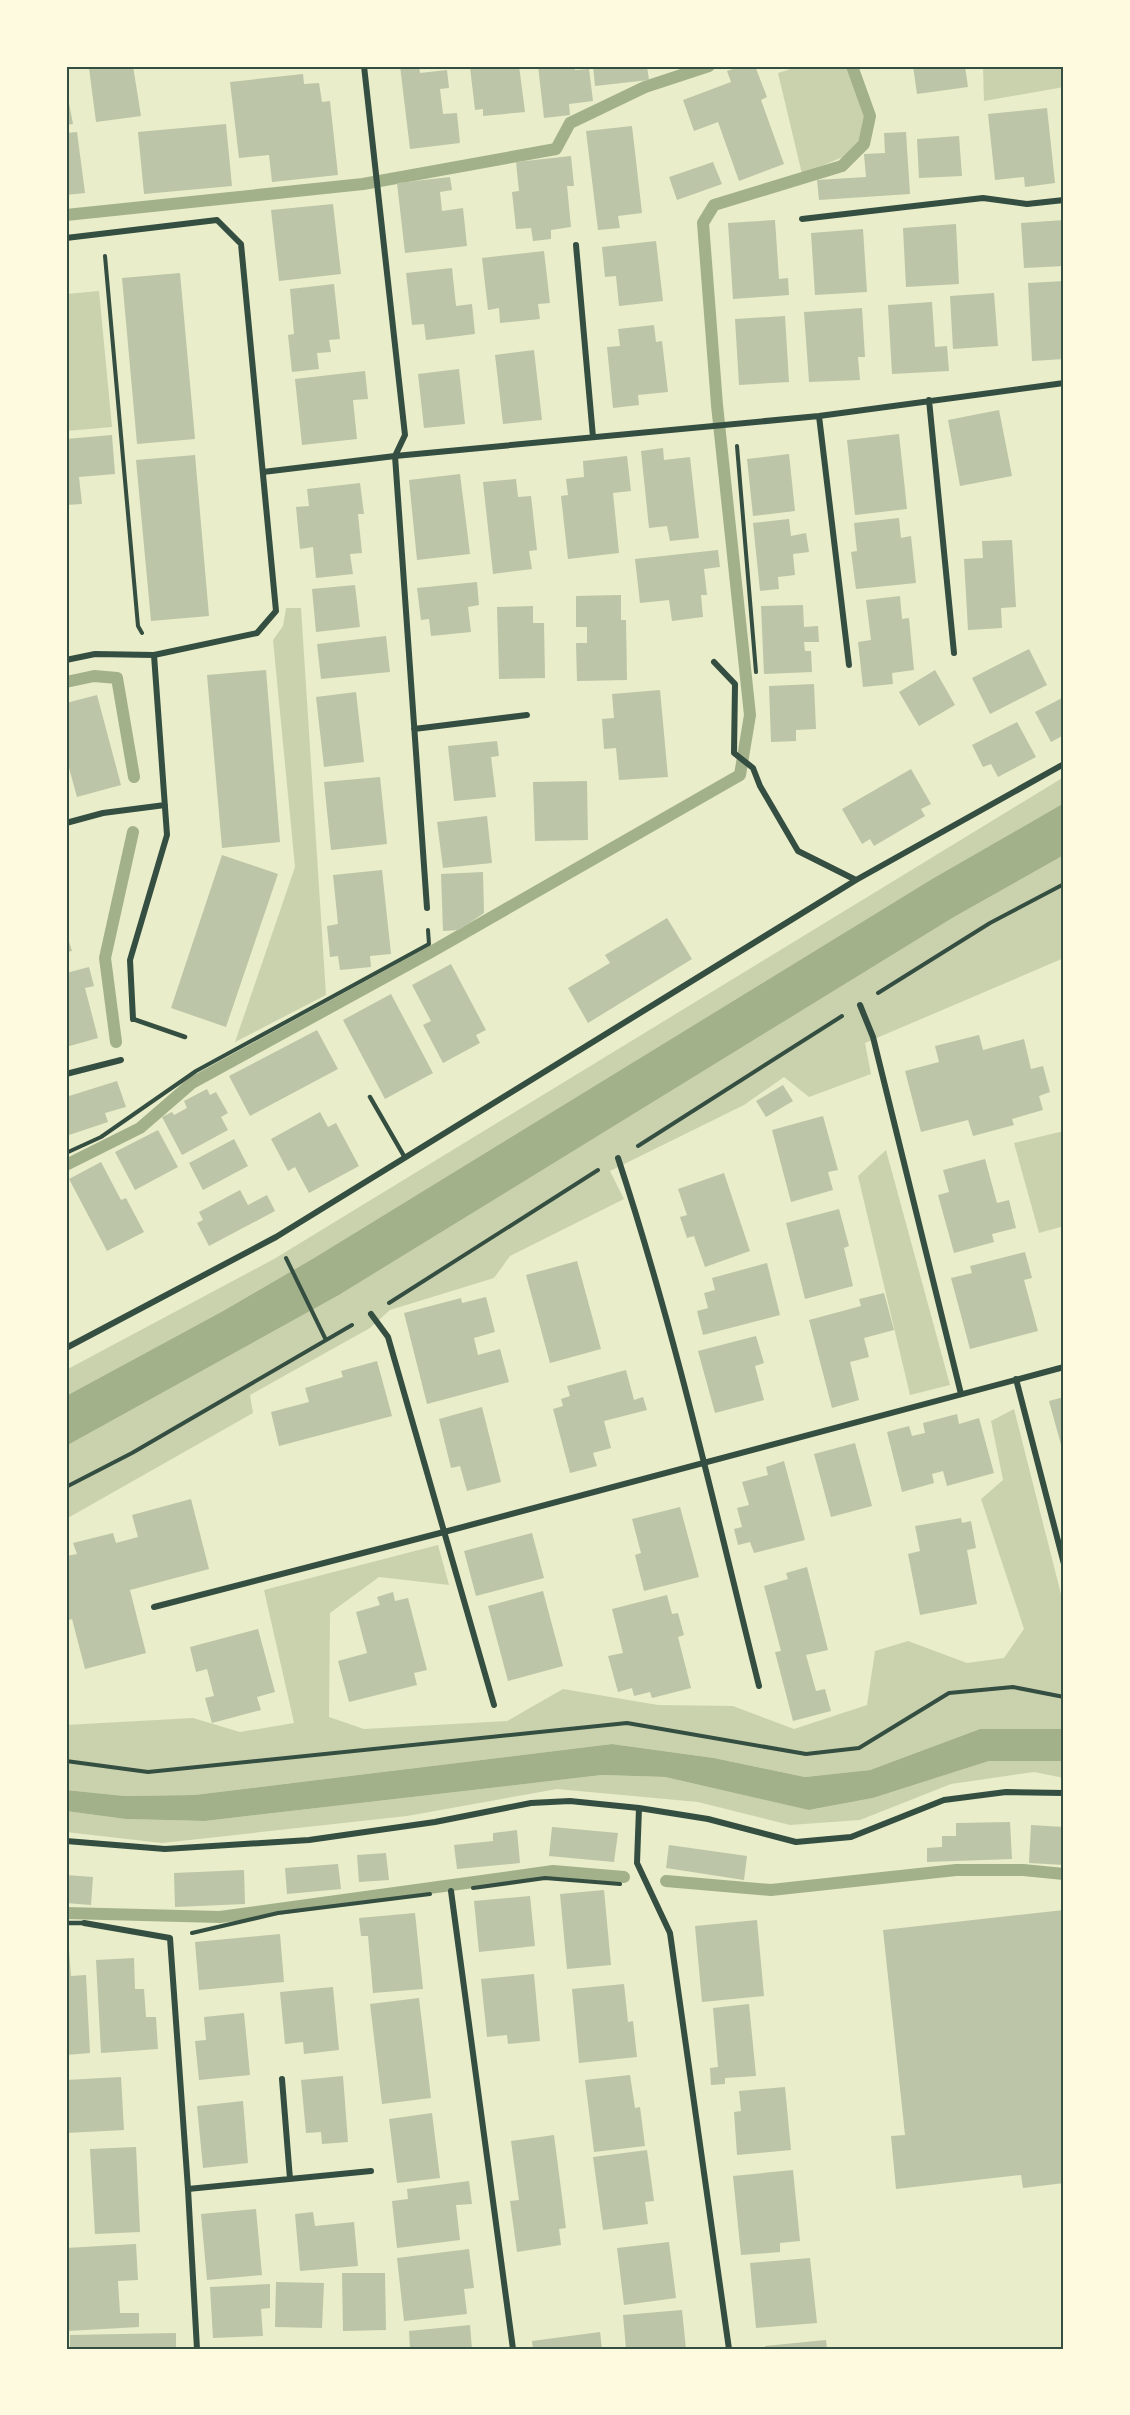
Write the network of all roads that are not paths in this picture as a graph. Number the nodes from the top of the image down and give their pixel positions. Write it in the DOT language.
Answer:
graph roads {
  1 [pos="364,66"];
  2 [pos="1064,200"];
  3 [pos="802,219"];
  4 [pos="66,238"];
  5 [pos="576,245"];
  6 [pos="1064,384"];
  7 [pos="929,400"];
  8 [pos="819,416"];
  9 [pos="593,437"];
  10 [pos="396,456"];
  11 [pos="263,472"];
  12 [pos="954,653"];
  13 [pos="154,655"];
  14 [pos="66,660"];
  15 [pos="714,662"];
  16 [pos="849,665"];
  17 [pos="527,715"];
  18 [pos="414,729"];
  19 [pos="1064,764"];
  20 [pos="165,805"];
  21 [pos="66,823"];
  22 [pos="856,880"];
  23 [pos="427,908"];
  24 [pos="860,1005"];
  25 [pos="133,1019"];
  26 [pos="185,1036"];
  27 [pos="122,1060"];
  28 [pos="66,1074"];
  29 [pos="370,1097"];
  30 [pos="404,1156"];
  31 [pos="618,1158"];
  32 [pos="371,1314"];
  33 [pos="66,1348"];
  34 [pos="1064,1367"];
  35 [pos="1016,1380"];
  36 [pos="961,1394"];
  37 [pos="704,1463"];
  38 [pos="444,1532"];
  39 [pos="1064,1564"];
  40 [pos="154,1607"];
  41 [pos="759,1686"];
  42 [pos="494,1705"];
  43 [pos="1064,1793"];
  44 [pos="639,1808"];
  45 [pos="66,1841"];
  46 [pos="451,1891"];
  47 [pos="66,1923"];
  48 [pos="84,1923"];
  49 [pos="282,2079"];
  50 [pos="371,2171"];
  51 [pos="290,2179"];
  52 [pos="188,2189"];
  53 [pos="197,2349"];
  54 [pos="513,2349"];
  55 [pos="729,2349"];
  1 -- 10 [label="street"];
  2 -- 3 [label="street"];
  4 -- 11 [label="street"];
  5 -- 9 [label="street"];
  6 -- 7 [label="street"];
  7 -- 8 [label="street"];
  7 -- 12 [label="street"];
  8 -- 9 [label="street"];
  8 -- 16 [label="street"];
  9 -- 10 [label="street"];
  10 -- 11 [label="street"];
  10 -- 18 [label="street"];
  11 -- 13 [label="street"];
  13 -- 14 [label="street"];
  13 -- 20 [label="street"];
  15 -- 22 [label="street"];
  17 -- 18 [label="street"];
  18 -- 23 [label="street"];
  19 -- 22 [label="street"];
  20 -- 21 [label="street"];
  20 -- 25 [label="street"];
  22 -- 30 [label="street"];
  24 -- 36 [label="street"];
  25 -- 26 [label="lane"];
  27 -- 28 [label="street"];
  29 -- 30 [label="lane"];
  30 -- 33 [label="street"];
  31 -- 37 [label="street"];
  32 -- 38 [label="street"];
  34 -- 35 [label="street"];
  35 -- 36 [label="street"];
  35 -- 39 [label="street"];
  36 -- 37 [label="street"];
  37 -- 38 [label="street"];
  37 -- 41 [label="street"];
  38 -- 40 [label="street"];
  38 -- 42 [label="street"];
  43 -- 44 [label="street"];
  44 -- 45 [label="street"];
  44 -- 55 [label="street"];
  46 -- 54 [label="street"];
  47 -- 48 [label="lane"];
  48 -- 52 [label="street"];
  49 -- 51 [label="street"];
  50 -- 51 [label="street"];
  51 -- 52 [label="street"];
  52 -- 53 [label="street"];
}
